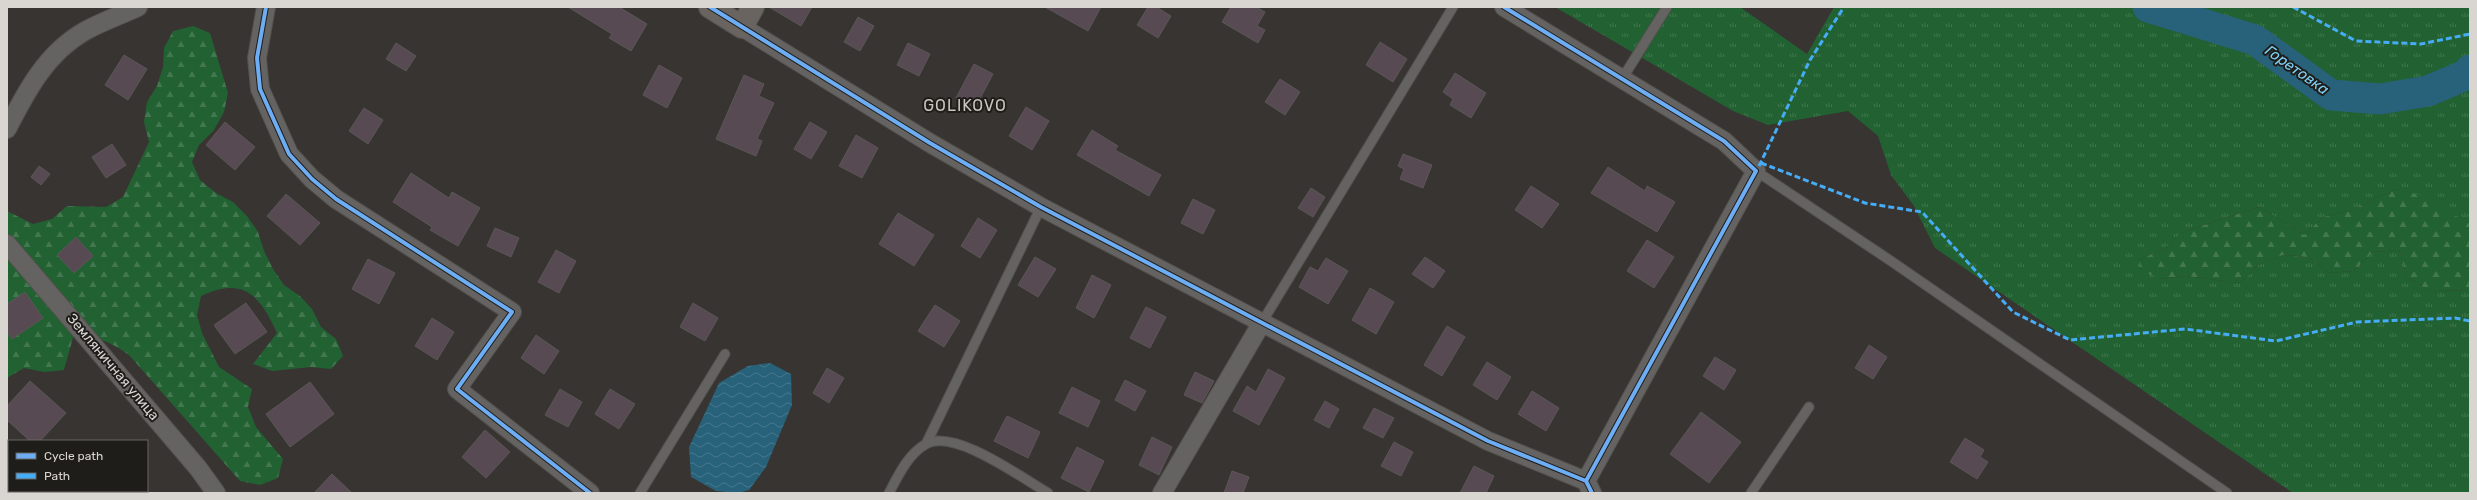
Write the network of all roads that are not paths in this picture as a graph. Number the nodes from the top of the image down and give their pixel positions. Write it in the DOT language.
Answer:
graph roads {
  1 [pos="138,7"];
  2 [pos="266,7"];
  3 [pos="710,7"];
  4 [pos="753,7"];
  5 [pos="1453,7"];
  6 [pos="1504,7"];
  7 [pos="1667,7"];
  8 [pos="742,27"];
  9 [pos="1622,79"];
  10 [pos="7,129"];
  11 [pos="1756,171"];
  12 [pos="1042,207"];
  13 [pos="7,244"];
  14 [pos="1261,324"];
  15 [pos="725,354"];
  16 [pos="1809,407"];
  17 [pos="926,444"];
  18 [pos="1589,487"];
  19 [pos="216,493"];
  20 [pos="590,493"];
  21 [pos="640,493"];
  22 [pos="889,493"];
  23 [pos="1048,493"];
  24 [pos="1162,493"];
  25 [pos="1751,493"];
  26 [pos="2227,493"];
  1 -- 10 [label="street"];
  2 -- 20 [label="street"];
  3 -- 8 [label="street"];
  4 -- 8 [label="street"];
  5 -- 14 [label="lane"];
  6 -- 9 [label="street"];
  7 -- 9 [label="lane"];
  8 -- 12 [label="street"];
  9 -- 11 [label="street"];
  11 -- 18 [label="street"];
  11 -- 26 [label="lane"];
  12 -- 14 [label="street"];
  12 -- 17 [label="lane"];
  13 -- 19 [label="street, Земляничная улица"];
  14 -- 18 [label="street"];
  14 -- 24 [label="street"];
  15 -- 21 [label="lane"];
  16 -- 25 [label="lane"];
  17 -- 22 [label="lane"];
  17 -- 23 [label="lane"];
}
